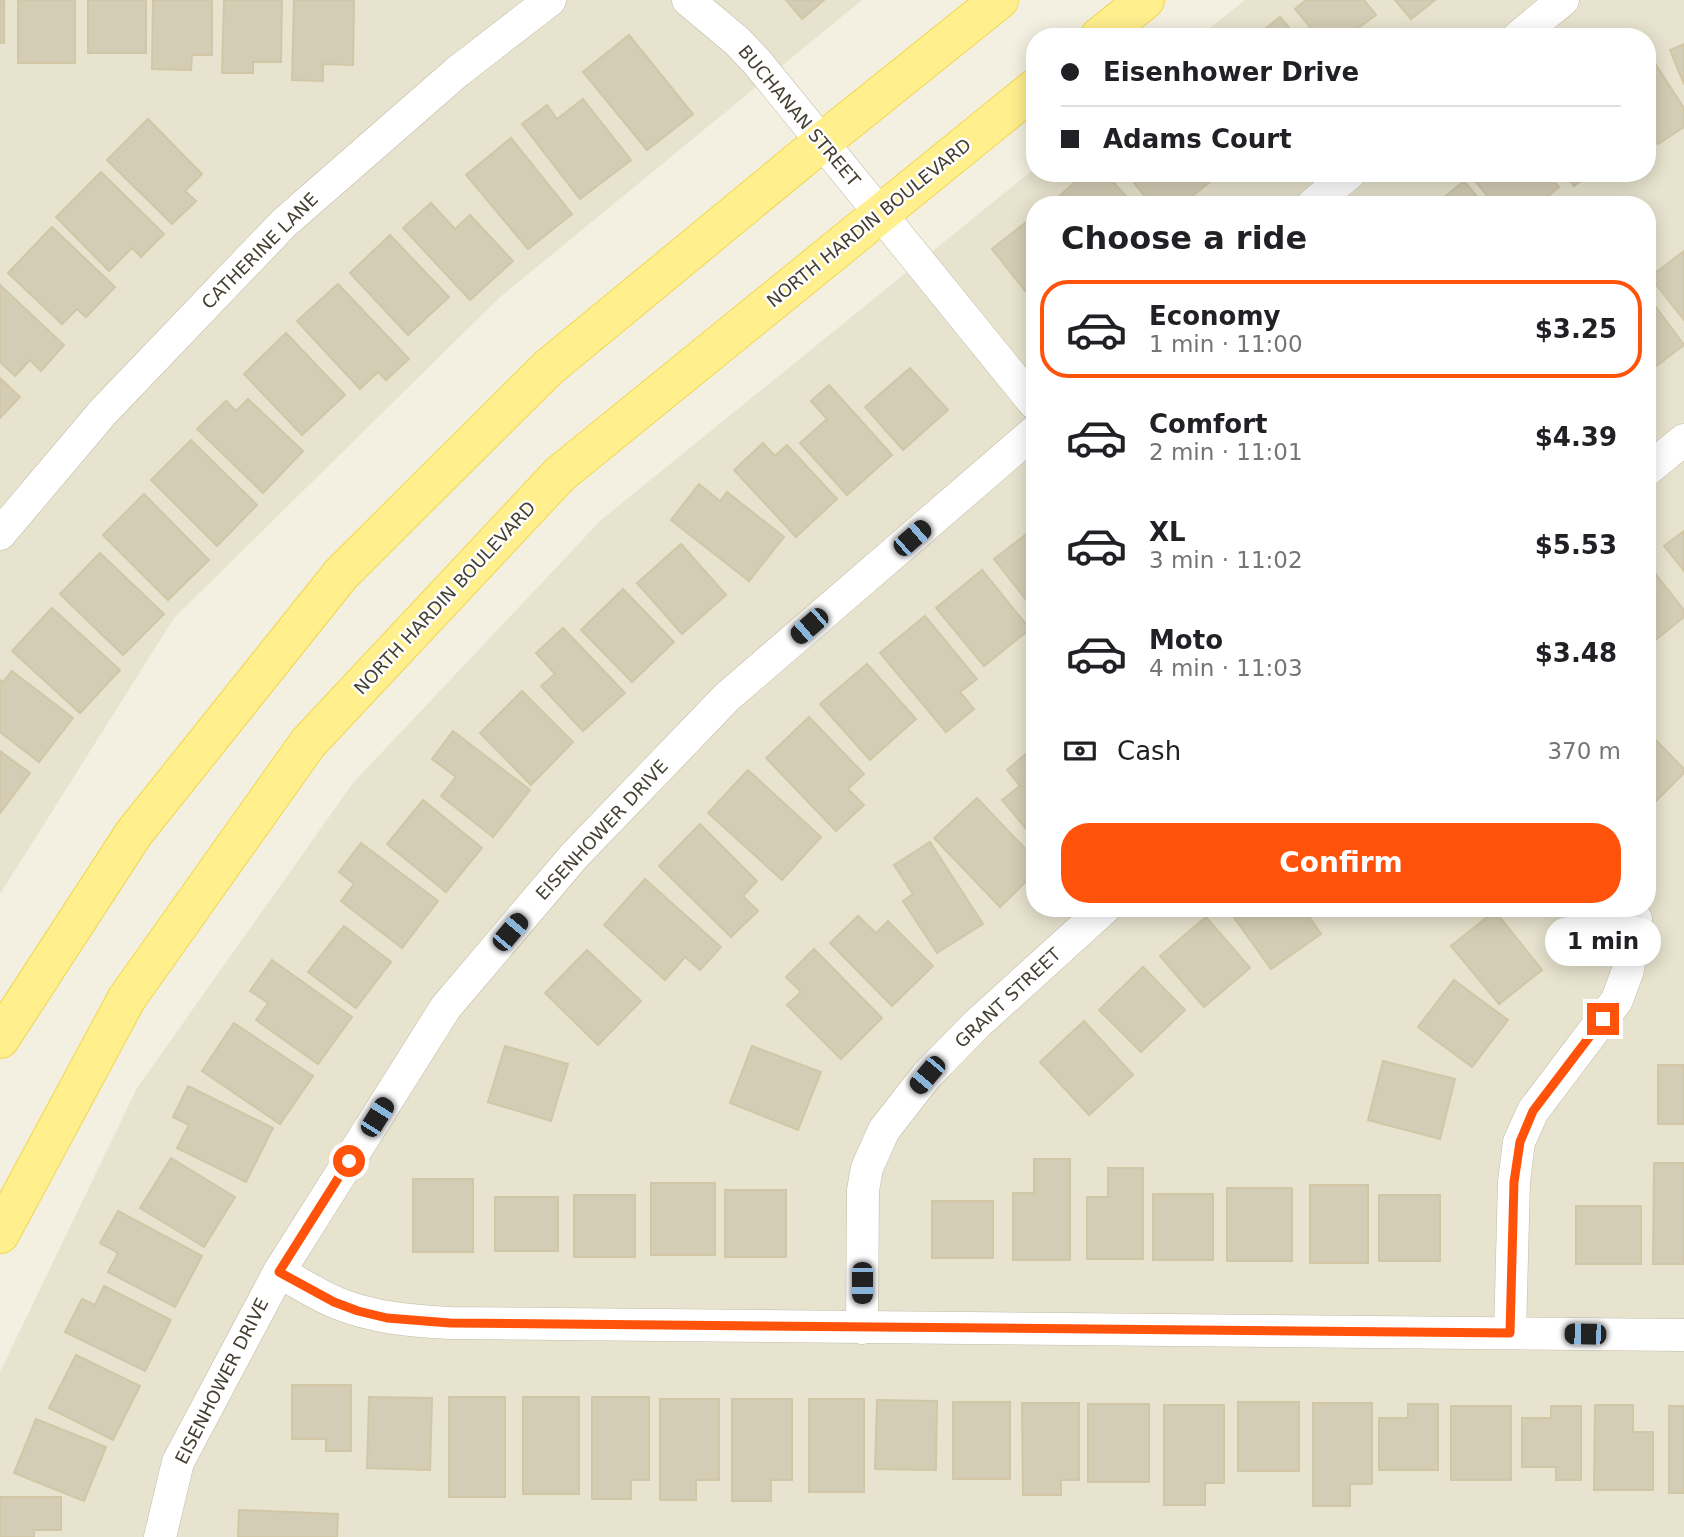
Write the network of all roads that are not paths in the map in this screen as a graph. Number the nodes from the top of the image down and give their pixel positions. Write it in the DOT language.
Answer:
graph roads {
  1 [pos="550,0"];
  2 [pos="688,0"];
  3 [pos="999,0"];
  4 [pos="1145,0"];
  5 [pos="1563,0"];
  6 [pos="1110,28"];
  7 [pos="1529,28"];
  8 [pos="1026,95"];
  9 [pos="822,142"];
  10 [pos="1339,182"];
  11 [pos="1323,196"];
  12 [pos="880,213"];
  13 [pos="1026,393"];
  14 [pos="1026,439"];
  15 [pos="1684,440"];
  16 [pos="1656,463"];
  17 [pos="0,534"];
  18 [pos="1095,917"];
  19 [pos="1636,919"];
  20 [pos="0,1040"];
  21 [pos="0,1234"];
  22 [pos="279,1272"];
  23 [pos="862,1328"];
  24 [pos="1510,1333"];
  25 [pos="1684,1335"];
  26 [pos="160,1537"];
  1 -- 17 [label="street, CATHERINE LANE"];
  2 -- 9 [label="street, BUCHANAN STREET"];
  3 -- 9 [label="main road"];
  4 -- 6 [label="main road"];
  5 -- 7 [label="street"];
  8 -- 12 [label="main road, NORTH HARDIN BOULEVARD"];
  9 -- 12 [label="street, BUCHANAN STREET"];
  9 -- 20 [label="main road"];
  10 -- 11 [label="street"];
  12 -- 13 [label="street, BUCHANAN STREET"];
  12 -- 21 [label="main road, NORTH HARDIN BOULEVARD"];
  14 -- 22 [label="street, EISENHOWER DRIVE"];
  15 -- 16 [label="street"];
  18 -- 23 [label="street, GRANT STREET"];
  19 -- 24 [label="street"];
  22 -- 23 [label="street"];
  22 -- 26 [label="street, EISENHOWER DRIVE"];
  23 -- 24 [label="street"];
  24 -- 25 [label="street"];
}
